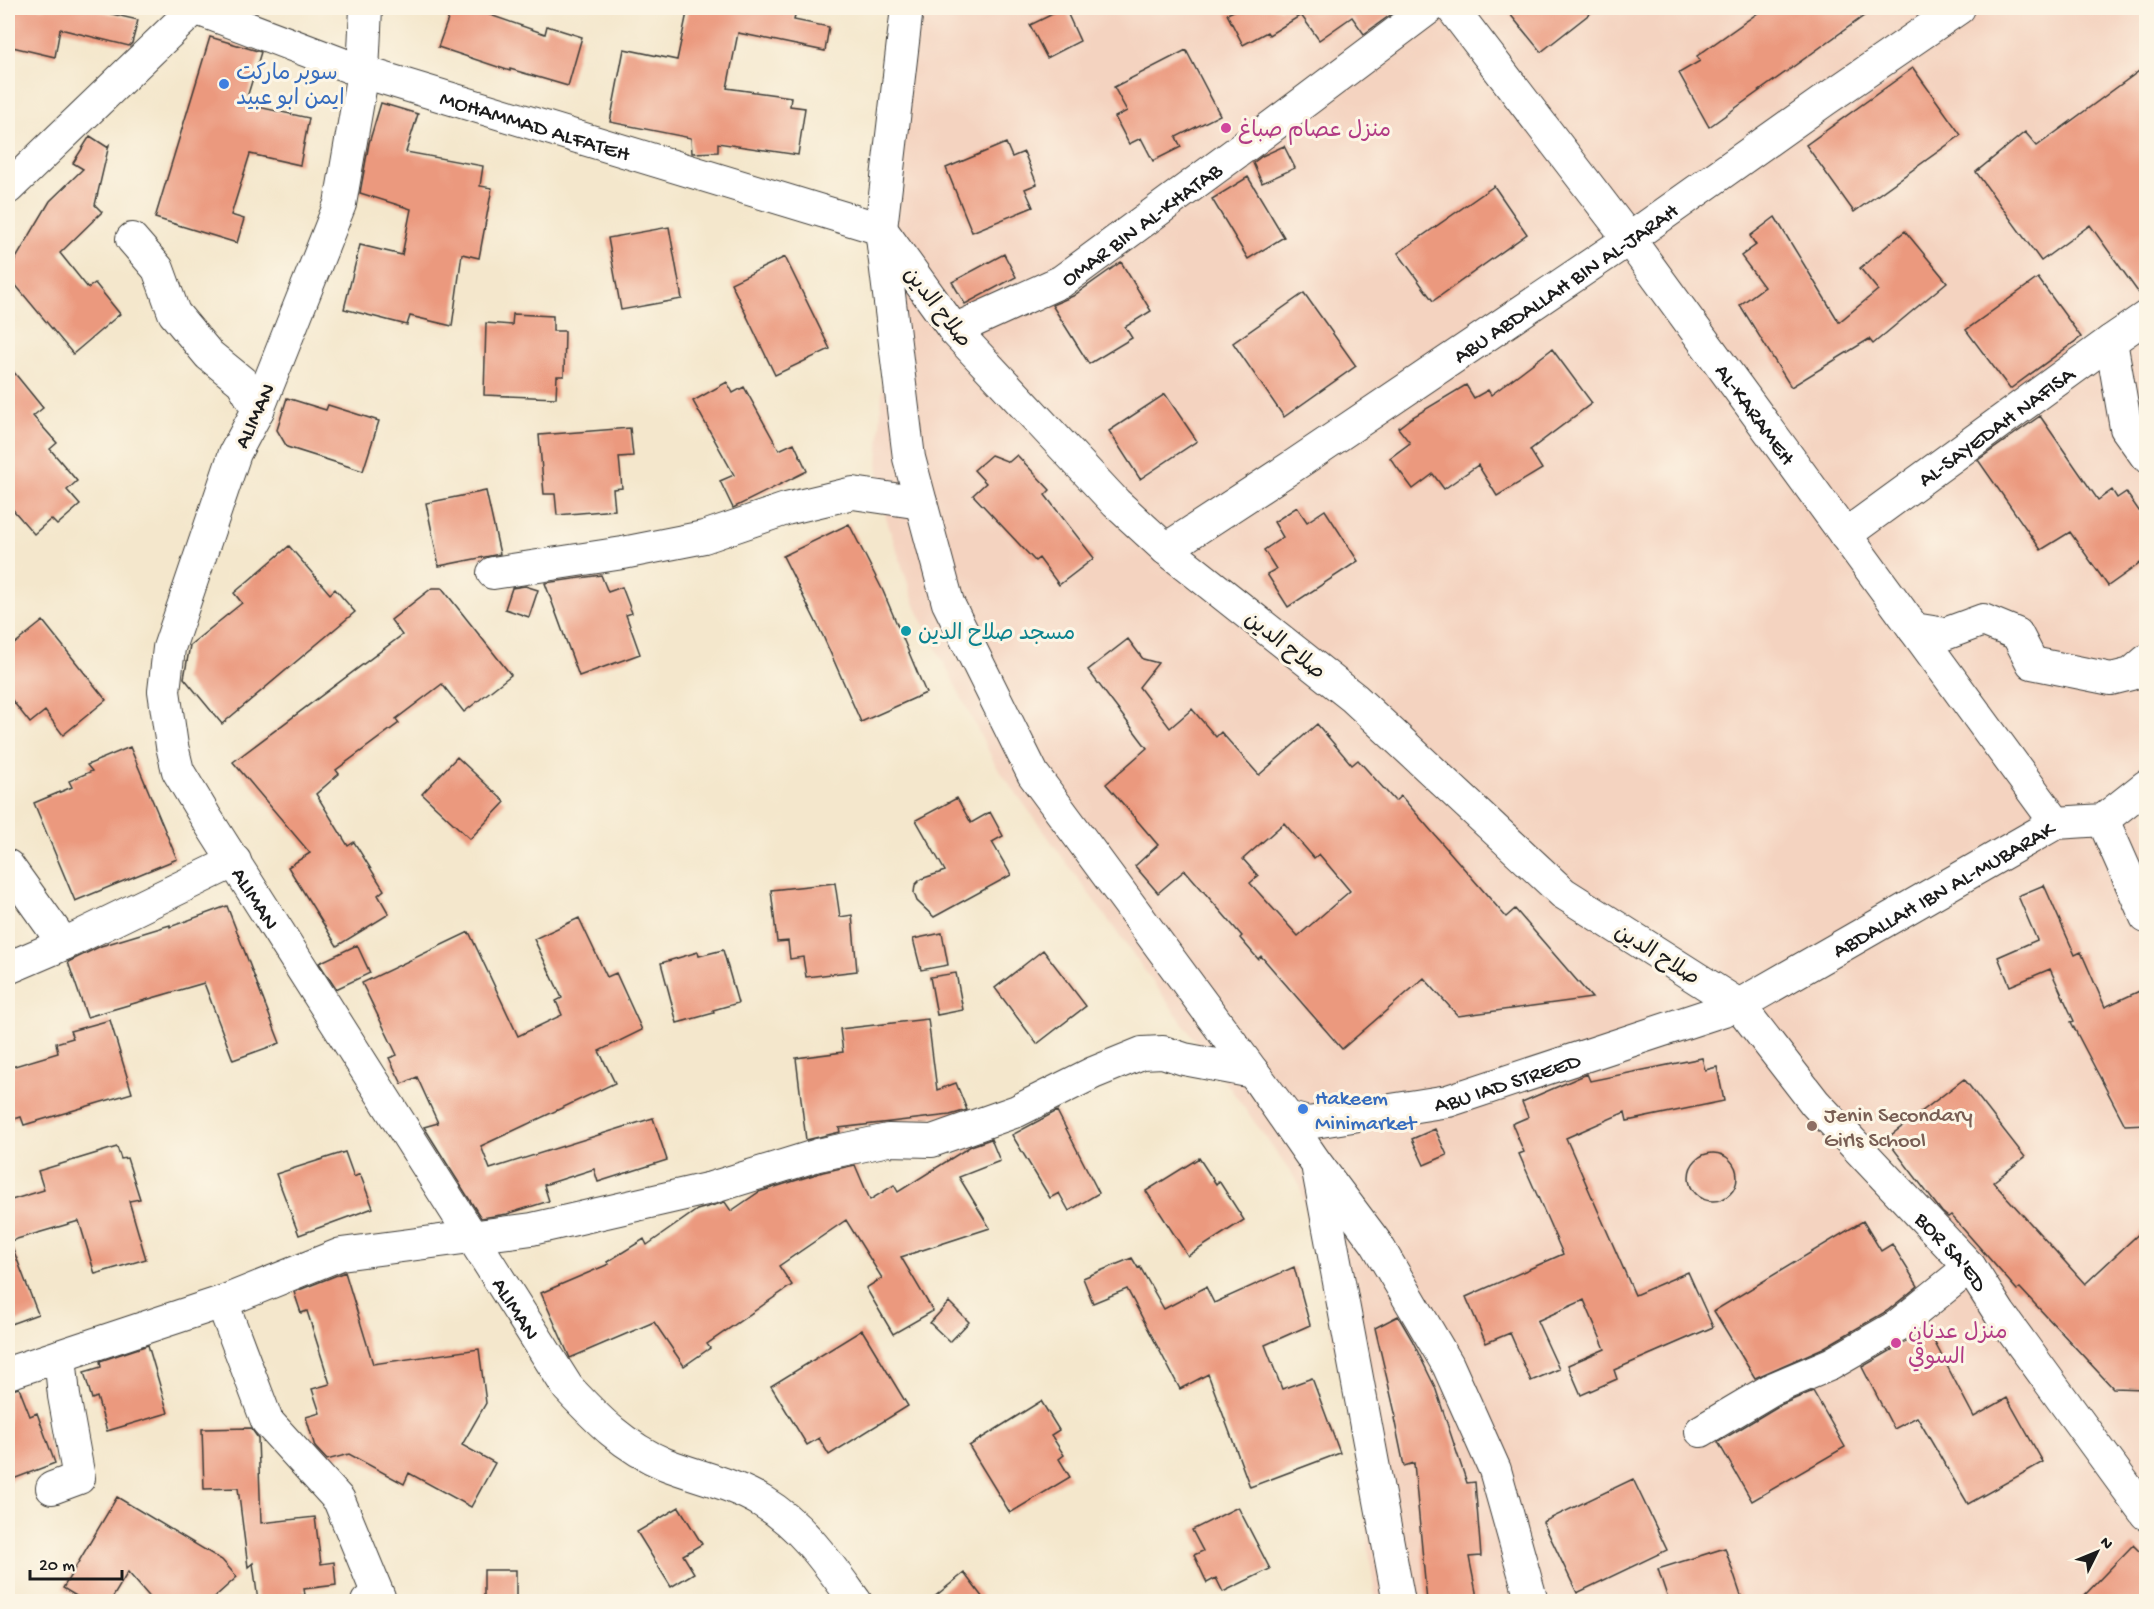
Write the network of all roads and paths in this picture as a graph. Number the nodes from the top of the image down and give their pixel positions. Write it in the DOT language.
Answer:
graph roads {
  1 [pos="195,8"];
  2 [pos="366,8"];
  3 [pos="907,8"];
  4 [pos="1429,8"];
  5 [pos="1452,8"];
  6 [pos="1959,8"];
  7 [pos="363,72"];
  8 [pos="8,188"];
  9 [pos="881,229"];
  10 [pos="132,239"];
  11 [pos="1629,240"];
  12 [pos="2146,317"];
  13 [pos="954,330"];
  14 [pos="2111,341"];
  15 [pos="258,410"];
  16 [pos="2146,456"];
  17 [pos="921,503"];
  18 [pos="1845,534"];
  19 [pos="1167,549"];
  20 [pos="493,573"];
  21 [pos="1914,629"];
  22 [pos="2146,661"];
  23 [pos="2146,786"];
  24 [pos="2103,820"];
  25 [pos="2056,823"];
  26 [pos="235,861"];
  27 [pos="8,866"];
  28 [pos="2146,917"];
  29 [pos="64,944"];
  30 [pos="8,968"];
  31 [pos="1740,1005"];
  32 [pos="1253,1072"];
  33 [pos="1316,1163"];
  34 [pos="473,1238"];
  35 [pos="1970,1267"];
  36 [pos="222,1302"];
  37 [pos="60,1356"];
  38 [pos="8,1372"];
  39 [pos="1701,1431"];
  40 [pos="52,1488"];
  41 [pos="2146,1514"];
  42 [pos="367,1602"];
  43 [pos="856,1602"];
  44 [pos="1399,1602"];
  45 [pos="1532,1602"];
  1 -- 7 [label="street, MOHAMMAD ALFATEH"];
  1 -- 8 [label="street"];
  2 -- 7 [label="street, ALIMAN"];
  3 -- 9 [label="street"];
  4 -- 13 [label="street, OMAR BIN AL-KHATAB"];
  5 -- 11 [label="street, AL-KARAMEH"];
  6 -- 11 [label="street, ABU ABDALLAH BIN AL-JARAH"];
  7 -- 9 [label="street, MOHAMMAD ALFATEH"];
  7 -- 15 [label="street, ALIMAN"];
  9 -- 13 [label="street, صلاح الدين"];
  9 -- 17 [label="street"];
  10 -- 15 [label="street"];
  11 -- 18 [label="street, AL-KARAMEH"];
  11 -- 19 [label="street, ABU ABDALLAH BIN AL-JARAH"];
  12 -- 14 [label="street, AL-SAYEDAH NAFISA"];
  13 -- 19 [label="street, صلاح الدين"];
  14 -- 16 [label="street"];
  14 -- 18 [label="street, AL-SAYEDAH NAFISA"];
  15 -- 26 [label="street, ALIMAN"];
  17 -- 20 [label="street"];
  17 -- 32 [label="street"];
  18 -- 21 [label="street, AL-KARAMEH"];
  19 -- 31 [label="street, صلاح الدين"];
  21 -- 22 [label="street"];
  21 -- 25 [label="street, AL-KARAMEH"];
  23 -- 24 [label="street"];
  24 -- 25 [label="street, ABDALLAH IBN AL-MUBARAK"];
  24 -- 28 [label="street"];
  25 -- 31 [label="street, ABDALLAH IBN AL-MUBARAK"];
  26 -- 29 [label="street"];
  26 -- 34 [label="street, ALIMAN"];
  27 -- 29 [label="street"];
  29 -- 30 [label="street"];
  31 -- 32 [label="street, ABU IAD STREED"];
  31 -- 35 [label="street, BOR SA'ED"];
  32 -- 33 [label="street"];
  32 -- 34 [label="street"];
  33 -- 44 [label="street"];
  33 -- 45 [label="street"];
  34 -- 36 [label="street"];
  34 -- 43 [label="street, ALIMAN"];
  35 -- 39 [label="street"];
  35 -- 41 [label="street, BOR SA'ED"];
  36 -- 37 [label="street"];
  36 -- 42 [label="street"];
  37 -- 38 [label="street"];
  37 -- 40 [label="street"];
}
